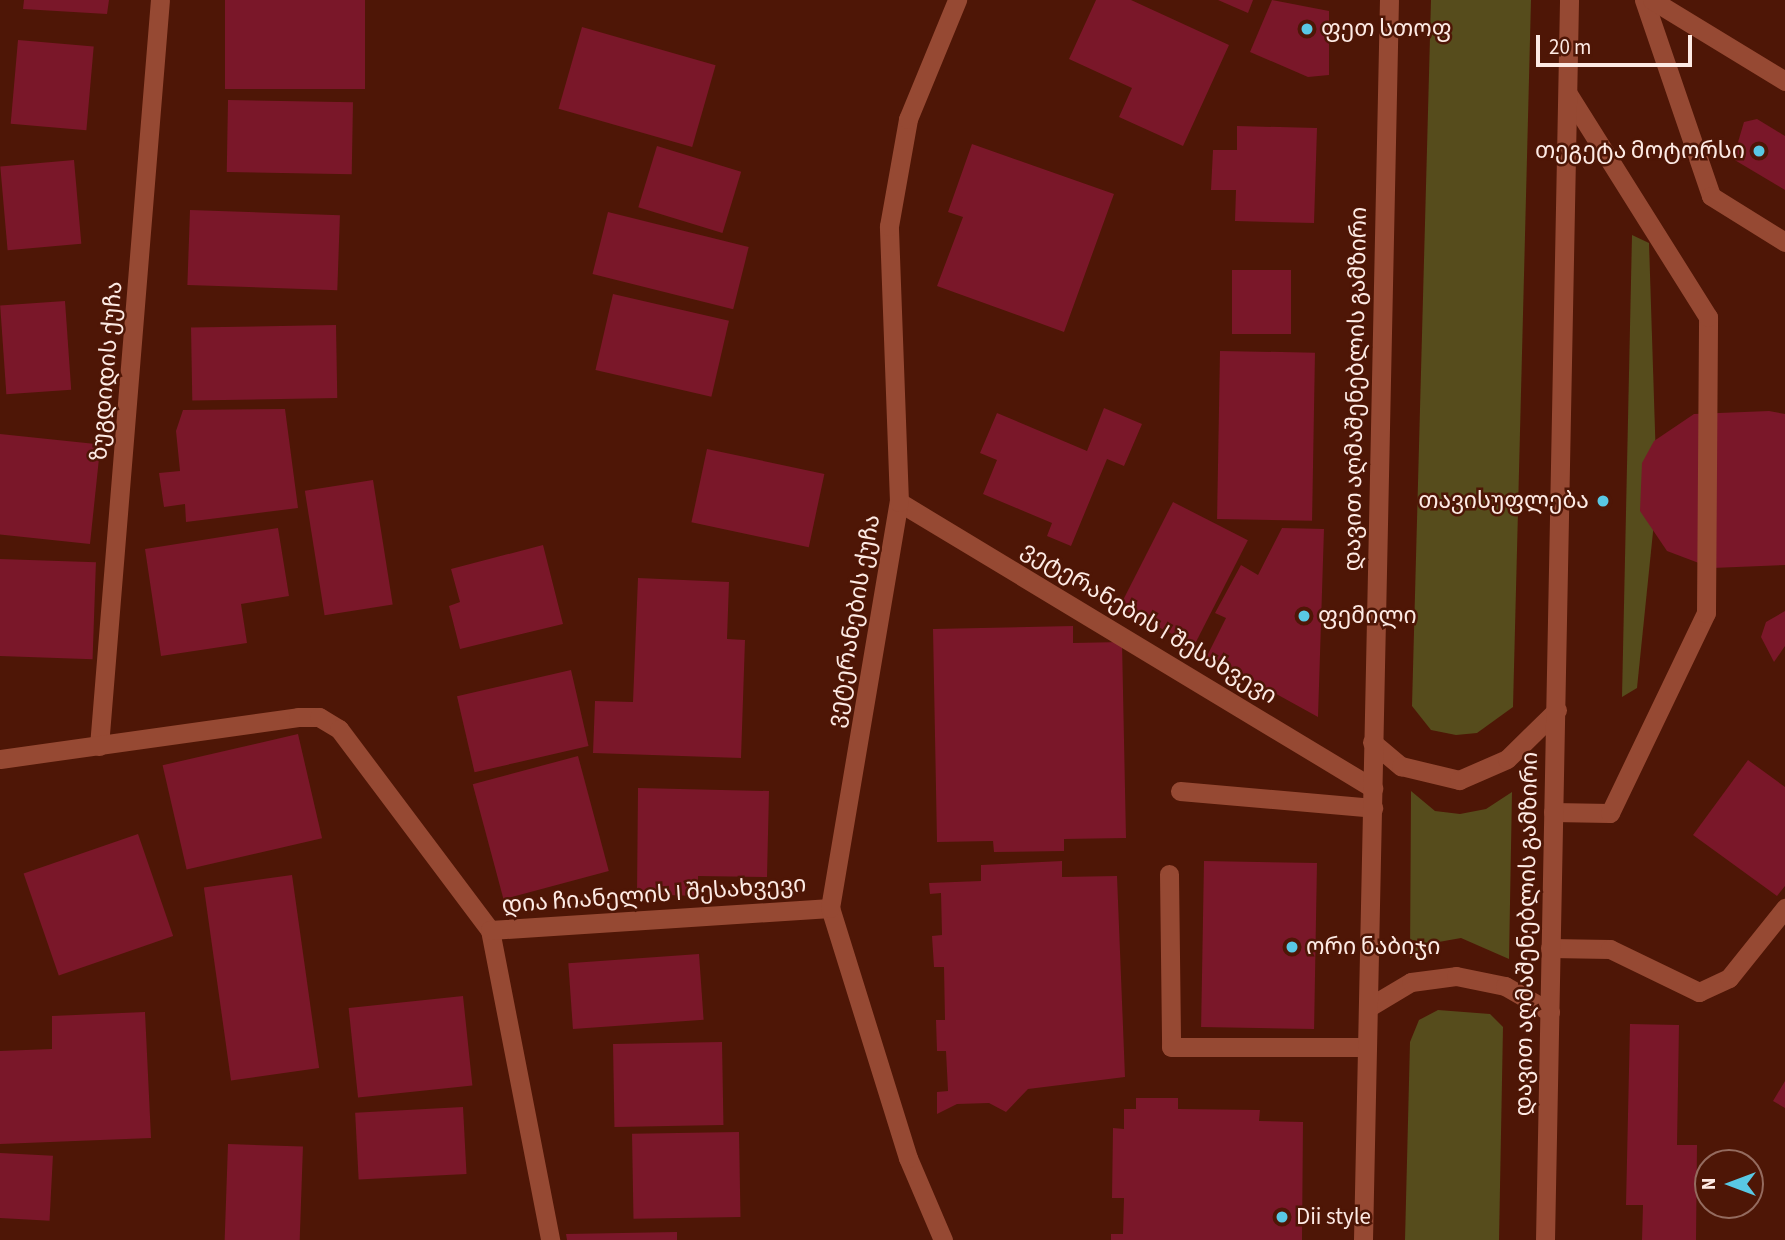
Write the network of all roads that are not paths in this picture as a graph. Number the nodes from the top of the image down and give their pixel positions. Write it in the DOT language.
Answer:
graph roads {
  1 [pos="160,0"];
  2 [pos="957,0"];
  3 [pos="1389,0"];
  4 [pos="1569,0"];
  5 [pos="1644,0"];
  6 [pos="1652,0"];
  7 [pos="1785,81"];
  8 [pos="1568,94"];
  9 [pos="1785,242"];
  10 [pos="899,502"];
  11 [pos="1557,709"];
  12 [pos="1372,743"];
  13 [pos="99,746"];
  14 [pos="0,759"];
  15 [pos="1180,791"];
  16 [pos="1373,798"];
  17 [pos="1553,812"];
  18 [pos="1169,874"];
  19 [pos="830,908"];
  20 [pos="1785,908"];
  21 [pos="490,930"];
  22 [pos="1550,948"];
  23 [pos="1369,1007"];
  24 [pos="1550,1012"];
  25 [pos="1367,1047"];
  26 [pos="550,1240"];
  27 [pos="943,1240"];
  28 [pos="1363,1240"];
  29 [pos="1545,1240"];
  1 -- 13 [label="street, ზუგდიდის ქუჩა"];
  2 -- 10 [label="street, ვეტერანების ქუჩა"];
  3 -- 12 [label="street, დავით აღმაშენებლის გამზირი"];
  4 -- 8 [label="street, დავით აღმაშენებლის გამზირი"];
  5 -- 9 [label="street"];
  6 -- 7 [label="street"];
  8 -- 11 [label="street, დავით აღმაშენებლის გამზირი"];
  8 -- 17 [label="street"];
  10 -- 16 [label="street, ვეტერანების I შესახვევი"];
  10 -- 19 [label="street, ვეტერანების ქუჩა"];
  11 -- 12 [label="street"];
  11 -- 17 [label="street, დავით აღმაშენებლის გამზირი"];
  12 -- 16 [label="street, დავით აღმაშენებლის გამზირი"];
  13 -- 14 [label="street, დია ჩიანელის I შესახვევი"];
  13 -- 21 [label="street, დია ჩიანელის I შესახვევი"];
  15 -- 16 [label="street"];
  16 -- 23 [label="street, დავით აღმაშენებლის გამზირი"];
  17 -- 22 [label="street, დავით აღმაშენებლის გამზირი"];
  18 -- 25 [label="street"];
  19 -- 21 [label="street, დია ჩიანელის I შესახვევი"];
  19 -- 27 [label="street, ვეტერანების ქუჩა"];
  20 -- 22 [label="street"];
  21 -- 26 [label="street"];
  22 -- 24 [label="street, დავით აღმაშენებლის გამზირი"];
  23 -- 24 [label="street"];
  23 -- 25 [label="street, დავით აღმაშენებლის გამზირი"];
  24 -- 29 [label="street, დავით აღმაშენებლის გამზირი"];
  25 -- 28 [label="street, დავით აღმაშენებლის გამზირი"];
}
